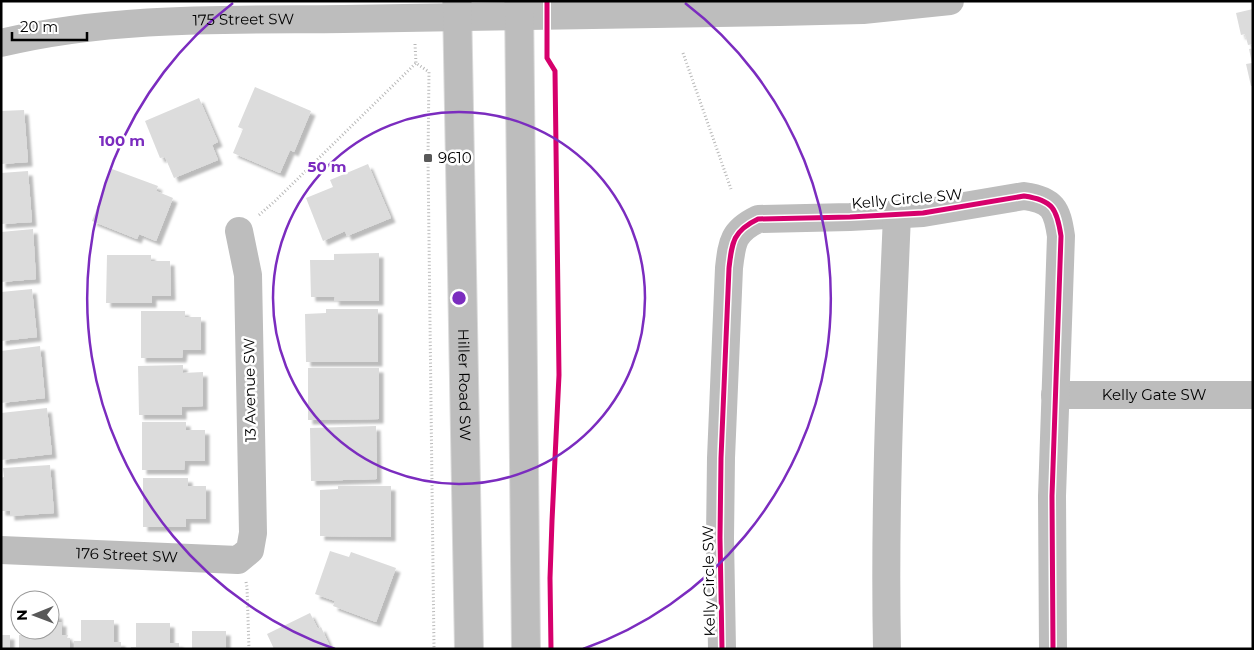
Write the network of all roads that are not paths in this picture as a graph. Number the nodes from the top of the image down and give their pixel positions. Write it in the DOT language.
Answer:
graph roads {
  1 [pos="950,1"];
  2 [pos="457,9"];
  3 [pos="519,9"];
  4 [pos="1,43"];
  5 [pos="896,215"];
  6 [pos="239,231"];
  7 [pos="1055,395"];
  8 [pos="1253,395"];
  9 [pos="1,550"];
  10 [pos="244,555"];
  11 [pos="469,649"];
  12 [pos="526,649"];
  13 [pos="722,649"];
  14 [pos="887,649"];
  15 [pos="1053,649"];
  1 -- 3 [label="street, 175 Street SW"];
  2 -- 3 [label="street, 175 Street SW"];
  2 -- 4 [label="street, 175 Street SW"];
  2 -- 11 [label="street, Hiller Road SW"];
  3 -- 12 [label="street"];
  5 -- 7 [label="street, Kelly Circle SW"];
  5 -- 13 [label="street, Kelly Circle SW"];
  5 -- 14 [label="street"];
  6 -- 10 [label="street, 13 Avenue SW"];
  7 -- 8 [label="street, Kelly Gate SW"];
  7 -- 15 [label="street, Kelly Circle SW"];
  9 -- 10 [label="street, 176 Street SW"];
}
